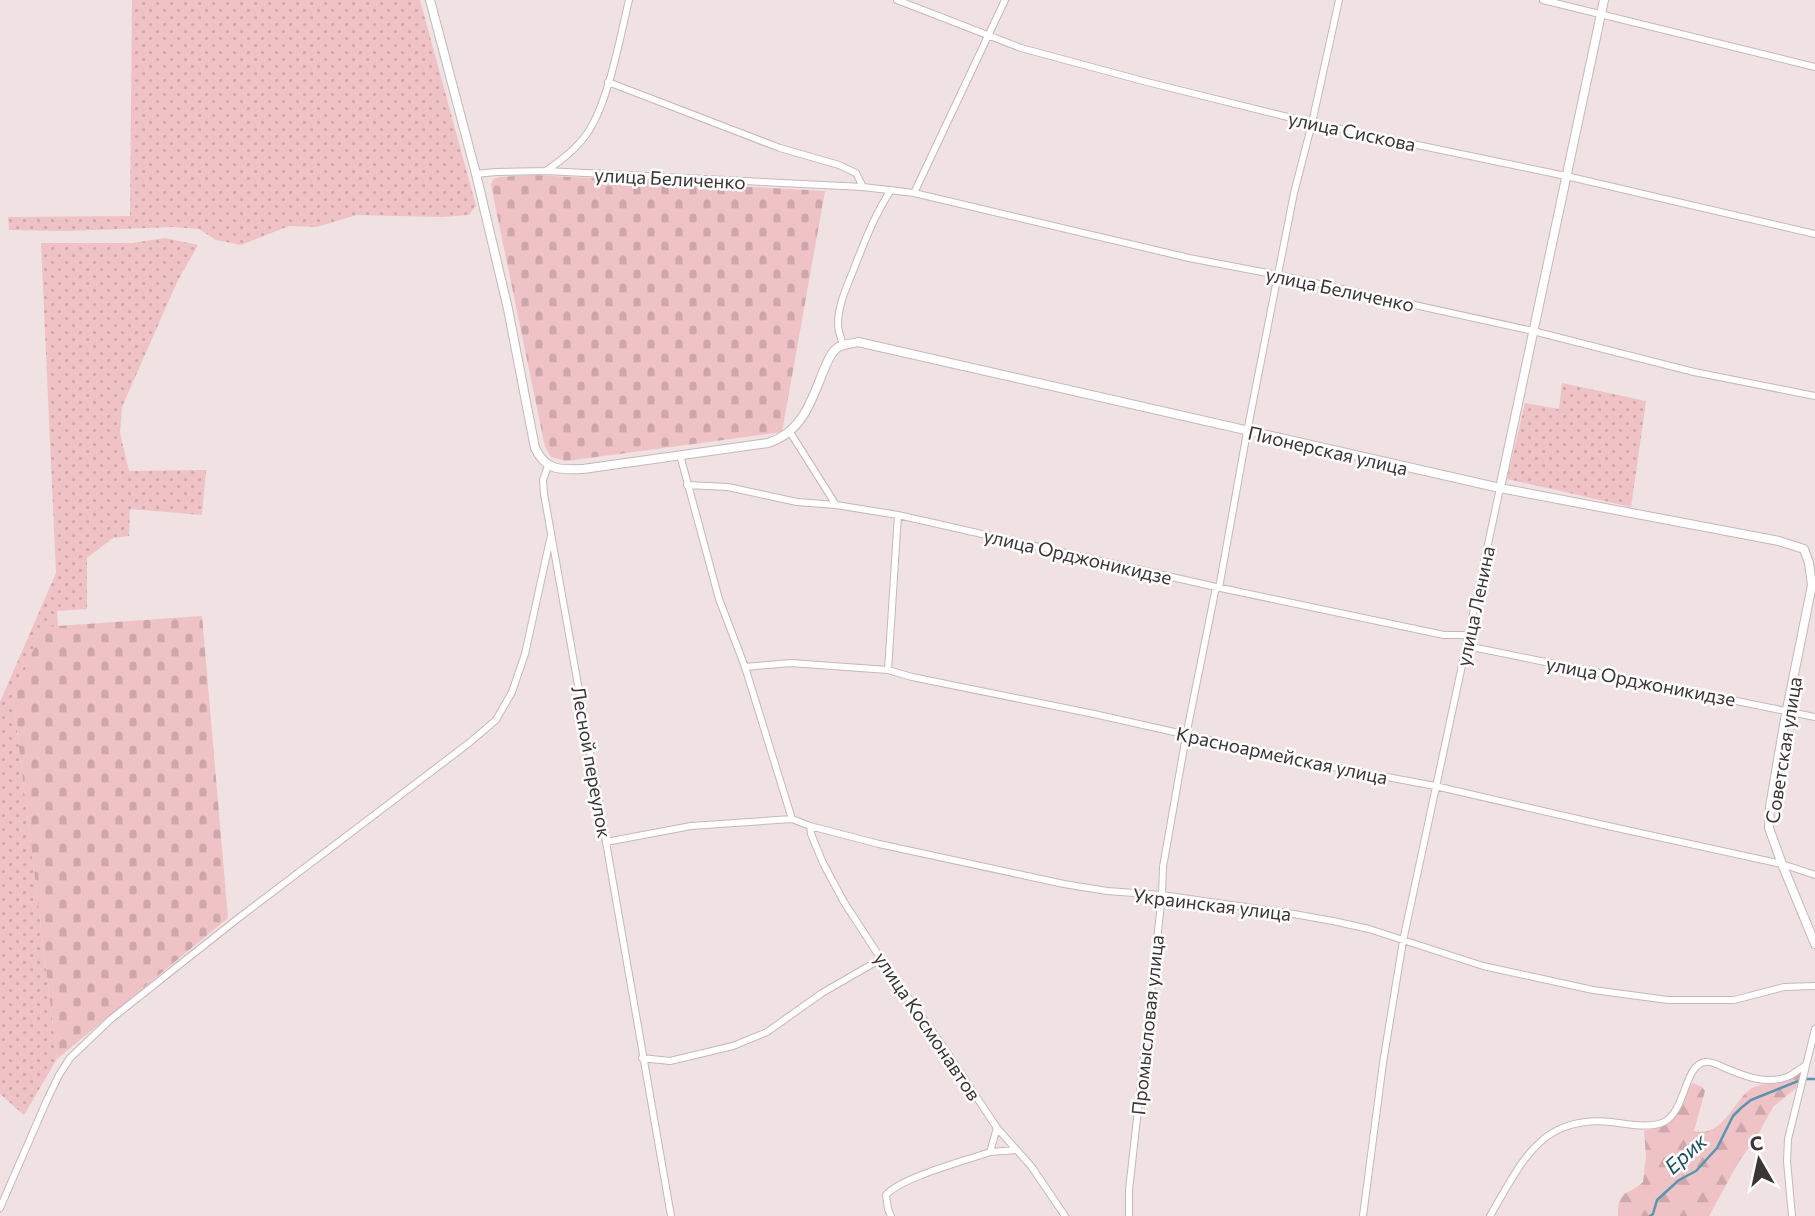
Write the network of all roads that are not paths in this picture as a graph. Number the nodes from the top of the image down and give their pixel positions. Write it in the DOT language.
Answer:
graph roads {
  1 [pos="430,0"];
  2 [pos="629,0"];
  3 [pos="897,0"];
  4 [pos="1005,0"];
  5 [pos="1339,0"];
  6 [pos="1542,0"];
  7 [pos="1604,0"];
  8 [pos="1601,15"];
  9 [pos="988,36"];
  10 [pos="1815,67"];
  11 [pos="608,82"];
  12 [pos="1312,123"];
  13 [pos="546,171"];
  14 [pos="477,174"];
  15 [pos="1566,176"];
  16 [pos="863,187"];
  17 [pos="891,190"];
  18 [pos="914,193"];
  19 [pos="1815,234"];
  20 [pos="1278,275"];
  21 [pos="1533,331"];
  22 [pos="844,345"];
  23 [pos="1815,396"];
  24 [pos="790,432"];
  25 [pos="1247,432"];
  26 [pos="680,455"];
  27 [pos="548,466"];
  28 [pos="687,485"];
  29 [pos="1500,488"];
  30 [pos="836,505"];
  31 [pos="898,515"];
  32 [pos="551,535"];
  33 [pos="1804,550"];
  34 [pos="1815,551"];
  35 [pos="1217,587"];
  36 [pos="1468,635"];
  37 [pos="1467,646"];
  38 [pos="745,667"];
  39 [pos="888,670"];
  40 [pos="1788,711"];
  41 [pos="1815,717"];
  42 [pos="1186,736"];
  43 [pos="1436,786"];
  44 [pos="792,819"];
  45 [pos="810,826"];
  46 [pos="607,842"];
  47 [pos="1782,864"];
  48 [pos="1815,875"];
  49 [pos="1162,895"];
  50 [pos="1403,941"];
  51 [pos="1815,944"];
  52 [pos="881,958"];
  53 [pos="1815,986"];
  54 [pos="1815,1029"];
  55 [pos="642,1058"];
  56 [pos="1805,1066"];
  57 [pos="997,1128"];
  58 [pos="1017,1150"];
  59 [pos="989,1152"];
  60 [pos="0,1208"];
  61 [pos="671,1216"];
  62 [pos="891,1216"];
  63 [pos="1065,1216"];
  64 [pos="1129,1216"];
  65 [pos="1363,1216"];
  66 [pos="1490,1216"];
  67 [pos="1792,1216"];
  1 -- 14 [label="street"];
  2 -- 11 [label="street"];
  3 -- 9 [label="street, улица Сискова"];
  4 -- 9 [label="street"];
  5 -- 12 [label="street, Промысловая улица"];
  6 -- 8 [label="street"];
  7 -- 8 [label="street, улица Ленина"];
  8 -- 10 [label="street"];
  8 -- 15 [label="street, улица Ленина"];
  9 -- 12 [label="street, улица Сискова"];
  9 -- 18 [label="street"];
  11 -- 13 [label="street"];
  11 -- 16 [label="street"];
  12 -- 15 [label="street, улица Сискова"];
  12 -- 20 [label="street, Промысловая улица"];
  13 -- 14 [label="street, улица Беличенко"];
  13 -- 16 [label="street, улица Беличенко"];
  14 -- 27 [label="street"];
  15 -- 19 [label="street, улица Сискова"];
  15 -- 21 [label="street, улица Ленина"];
  16 -- 17 [label="street, улица Беличенко"];
  17 -- 18 [label="street, улица Беличенко"];
  17 -- 22 [label="street"];
  18 -- 20 [label="street, улица Беличенко"];
  20 -- 21 [label="street, улица Беличенко"];
  20 -- 25 [label="street, Промысловая улица"];
  21 -- 23 [label="street, улица Беличенко"];
  21 -- 29 [label="street, улица Ленина"];
  22 -- 24 [label="street"];
  22 -- 25 [label="street, Пионерская улица"];
  24 -- 26 [label="street"];
  24 -- 30 [label="street"];
  25 -- 29 [label="street, Пионерская улица"];
  25 -- 35 [label="street, Промысловая улица"];
  26 -- 27 [label="street"];
  26 -- 28 [label="street"];
  27 -- 32 [label="street, Лесной переулок"];
  28 -- 30 [label="street, улица Орджоникидзе"];
  28 -- 38 [label="street"];
  29 -- 33 [label="street, Пионерская улица"];
  29 -- 36 [label="street, улица Ленина"];
  30 -- 31 [label="street, улица Орджоникидзе"];
  31 -- 35 [label="street, улица Орджоникидзе"];
  31 -- 39 [label="street"];
  32 -- 46 [label="street, Лесной переулок"];
  32 -- 60 [label="street"];
  33 -- 34 [label="street, Пионерская улица"];
  33 -- 40 [label="street, Советская улица"];
  35 -- 36 [label="street, улица Орджоникидзе"];
  35 -- 42 [label="street, Промысловая улица"];
  36 -- 37 [label="street, улица Ленина"];
  37 -- 40 [label="street, улица Орджоникидзе"];
  37 -- 43 [label="street, улица Ленина"];
  38 -- 39 [label="street, Красноармейская улица"];
  38 -- 44 [label="street"];
  39 -- 42 [label="street, Красноармейская улица"];
  40 -- 41 [label="street, улица Орджоникидзе"];
  40 -- 47 [label="street, Советская улица"];
  42 -- 43 [label="street, Красноармейская улица"];
  42 -- 49 [label="street, Промысловая улица"];
  43 -- 47 [label="street, Красноармейская улица"];
  43 -- 50 [label="street, улица Ленина"];
  44 -- 45 [label="street, Украинская улица"];
  44 -- 46 [label="street, Украинская улица"];
  45 -- 49 [label="street, Украинская улица"];
  45 -- 52 [label="street, улица Космонавтов"];
  46 -- 55 [label="street, Лесной переулок"];
  47 -- 48 [label="street, Красноармейская улица"];
  47 -- 51 [label="street, Советская улица"];
  49 -- 50 [label="street, Украинская улица"];
  49 -- 64 [label="street, Промысловая улица"];
  50 -- 53 [label="street, Украинская улица"];
  50 -- 65 [label="street, улица Ленина"];
  52 -- 55 [label="street"];
  52 -- 57 [label="street, улица Космонавтов"];
  54 -- 56 [label="street"];
  55 -- 61 [label="street, Лесной переулок"];
  56 -- 66 [label="street"];
  56 -- 67 [label="street"];
  57 -- 58 [label="street, улица Космонавтов"];
  57 -- 59 [label="street"];
  58 -- 59 [label="street"];
  58 -- 63 [label="street, улица Космонавтов"];
  59 -- 62 [label="street"];
}
